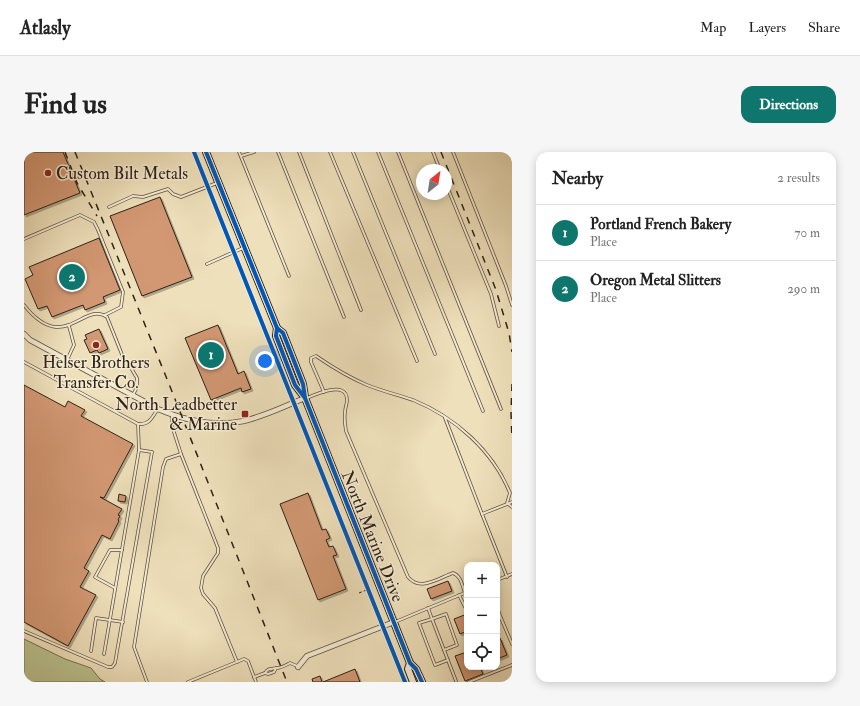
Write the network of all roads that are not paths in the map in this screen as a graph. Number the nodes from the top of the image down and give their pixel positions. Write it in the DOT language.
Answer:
graph roads {
  1 [pos="206,152"];
  2 [pos="239,152"];
  3 [pos="254,152"];
  4 [pos="278,152"];
  5 [pos="299,152"];
  6 [pos="330,152"];
  7 [pos="353,152"];
  8 [pos="378,152"];
  9 [pos="398,152"];
  10 [pos="433,152"];
  11 [pos="453,152"];
  12 [pos="241,156"];
  13 [pos="438,164"];
  14 [pos="218,182"];
  15 [pos="452,199"];
  16 [pos="109,207"];
  17 [pos="24,239"];
  18 [pos="244,248"];
  19 [pos="207,264"];
  20 [pos="289,276"];
  21 [pos="24,305"];
  22 [pos="512,305"];
  23 [pos="361,310"];
  24 [pos="105,315"];
  25 [pos="344,317"];
  26 [pos="69,326"];
  27 [pos="499,326"];
  28 [pos="24,334"];
  29 [pos="435,354"];
  30 [pos="67,360"];
  31 [pos="417,361"];
  32 [pos="24,362"];
  33 [pos="324,392"];
  34 [pos="133,395"];
  35 [pos="305,398"];
  36 [pos="158,409"];
  37 [pos="501,409"];
  38 [pos="483,411"];
  39 [pos="172,415"];
  40 [pos="444,417"];
  41 [pos="138,424"];
  42 [pos="139,450"];
  43 [pos="181,454"];
  44 [pos="512,502"];
  45 [pos="508,504"];
  46 [pos="512,507"];
  47 [pos="482,514"];
  48 [pos="122,550"];
  49 [pos="512,574"];
  50 [pos="507,576"];
  51 [pos="500,579"];
  52 [pos="115,588"];
  53 [pos="464,588"];
  54 [pos="464,594"];
  55 [pos="459,595"];
  56 [pos="464,605"];
  57 [pos="428,608"];
  58 [pos="501,618"];
  59 [pos="432,619"];
  60 [pos="110,620"];
  61 [pos="123,622"];
  62 [pos="394,622"];
  63 [pos="24,631"];
  64 [pos="512,644"];
  65 [pos="444,650"];
  66 [pos="91,652"];
  67 [pos="104,654"];
  68 [pos="448,660"];
  69 [pos="238,662"];
  70 [pos="410,663"];
  71 [pos="512,665"];
  72 [pos="298,667"];
  73 [pos="254,677"];
  74 [pos="456,681"];
  75 [pos="147,682"];
  76 [pos="188,682"];
  77 [pos="256,682"];
  78 [pos="413,682"];
  79 [pos="422,682"];
  80 [pos="469,682"];
  1 -- 14 [label="main road, North Marine Drive"];
  2 -- 12 [label="lane"];
  3 -- 12 [label="lane"];
  4 -- 25 [label="lane"];
  5 -- 23 [label="lane"];
  6 -- 31 [label="lane"];
  7 -- 29 [label="lane"];
  8 -- 38 [label="lane"];
  9 -- 37 [label="lane"];
  10 -- 13 [label="lane"];
  11 -- 22 [label="lane"];
  12 -- 20 [label="lane"];
  14 -- 16 [label="lane"];
  14 -- 18 [label="main road, North Marine Drive"];
  15 -- 27 [label="lane"];
  17 -- 24 [label="lane"];
  18 -- 19 [label="lane"];
  18 -- 35 [label="main road, North Marine Drive"];
  21 -- 26 [label="lane"];
  24 -- 26 [label="lane"];
  24 -- 34 [label="lane"];
  26 -- 30 [label="lane"];
  28 -- 30 [label="street"];
  30 -- 34 [label="street"];
  32 -- 41 [label="lane"];
  33 -- 35 [label="lane"];
  33 -- 40 [label="lane"];
  33 -- 53 [label="lane"];
  34 -- 36 [label="street"];
  35 -- 39 [label="street"];
  35 -- 62 [label="main road, North Marine Drive"];
  36 -- 39 [label="street"];
  36 -- 41 [label="lane"];
  39 -- 43 [label="lane"];
  40 -- 45 [label="lane"];
  40 -- 47 [label="lane"];
  41 -- 42 [label="lane"];
  42 -- 48 [label="lane"];
  42 -- 61 [label="lane"];
  43 -- 69 [label="lane"];
  43 -- 75 [label="lane"];
  44 -- 45 [label="lane"];
  45 -- 46 [label="lane"];
  45 -- 47 [label="lane"];
  47 -- 50 [label="lane"];
  48 -- 52 [label="lane"];
  48 -- 52 [label="lane"];
  49 -- 50 [label="lane"];
  50 -- 51 [label="lane"];
  52 -- 60 [label="lane"];
  54 -- 55 [label="lane"];
  55 -- 56 [label="lane"];
  55 -- 57 [label="lane"];
  57 -- 59 [label="lane"];
  57 -- 62 [label="lane"];
  58 -- 64 [label="lane"];
  59 -- 65 [label="lane"];
  59 -- 65 [label="lane"];
  59 -- 68 [label="lane"];
  60 -- 61 [label="lane"];
  60 -- 66 [label="lane"];
  60 -- 67 [label="lane"];
  61 -- 63 [label="lane"];
  62 -- 70 [label="main road, North Marine Drive"];
  62 -- 72 [label="street"];
  65 -- 68 [label="lane"];
  68 -- 74 [label="lane"];
  69 -- 73 [label="lane"];
  69 -- 76 [label="lane"];
  70 -- 78 [label="main road, North Marine Drive"];
  70 -- 79 [label="main road, North Marine Drive"];
  71 -- 80 [label="lane"];
  72 -- 73 [label="lane"];
  73 -- 77 [label="lane"];
}
